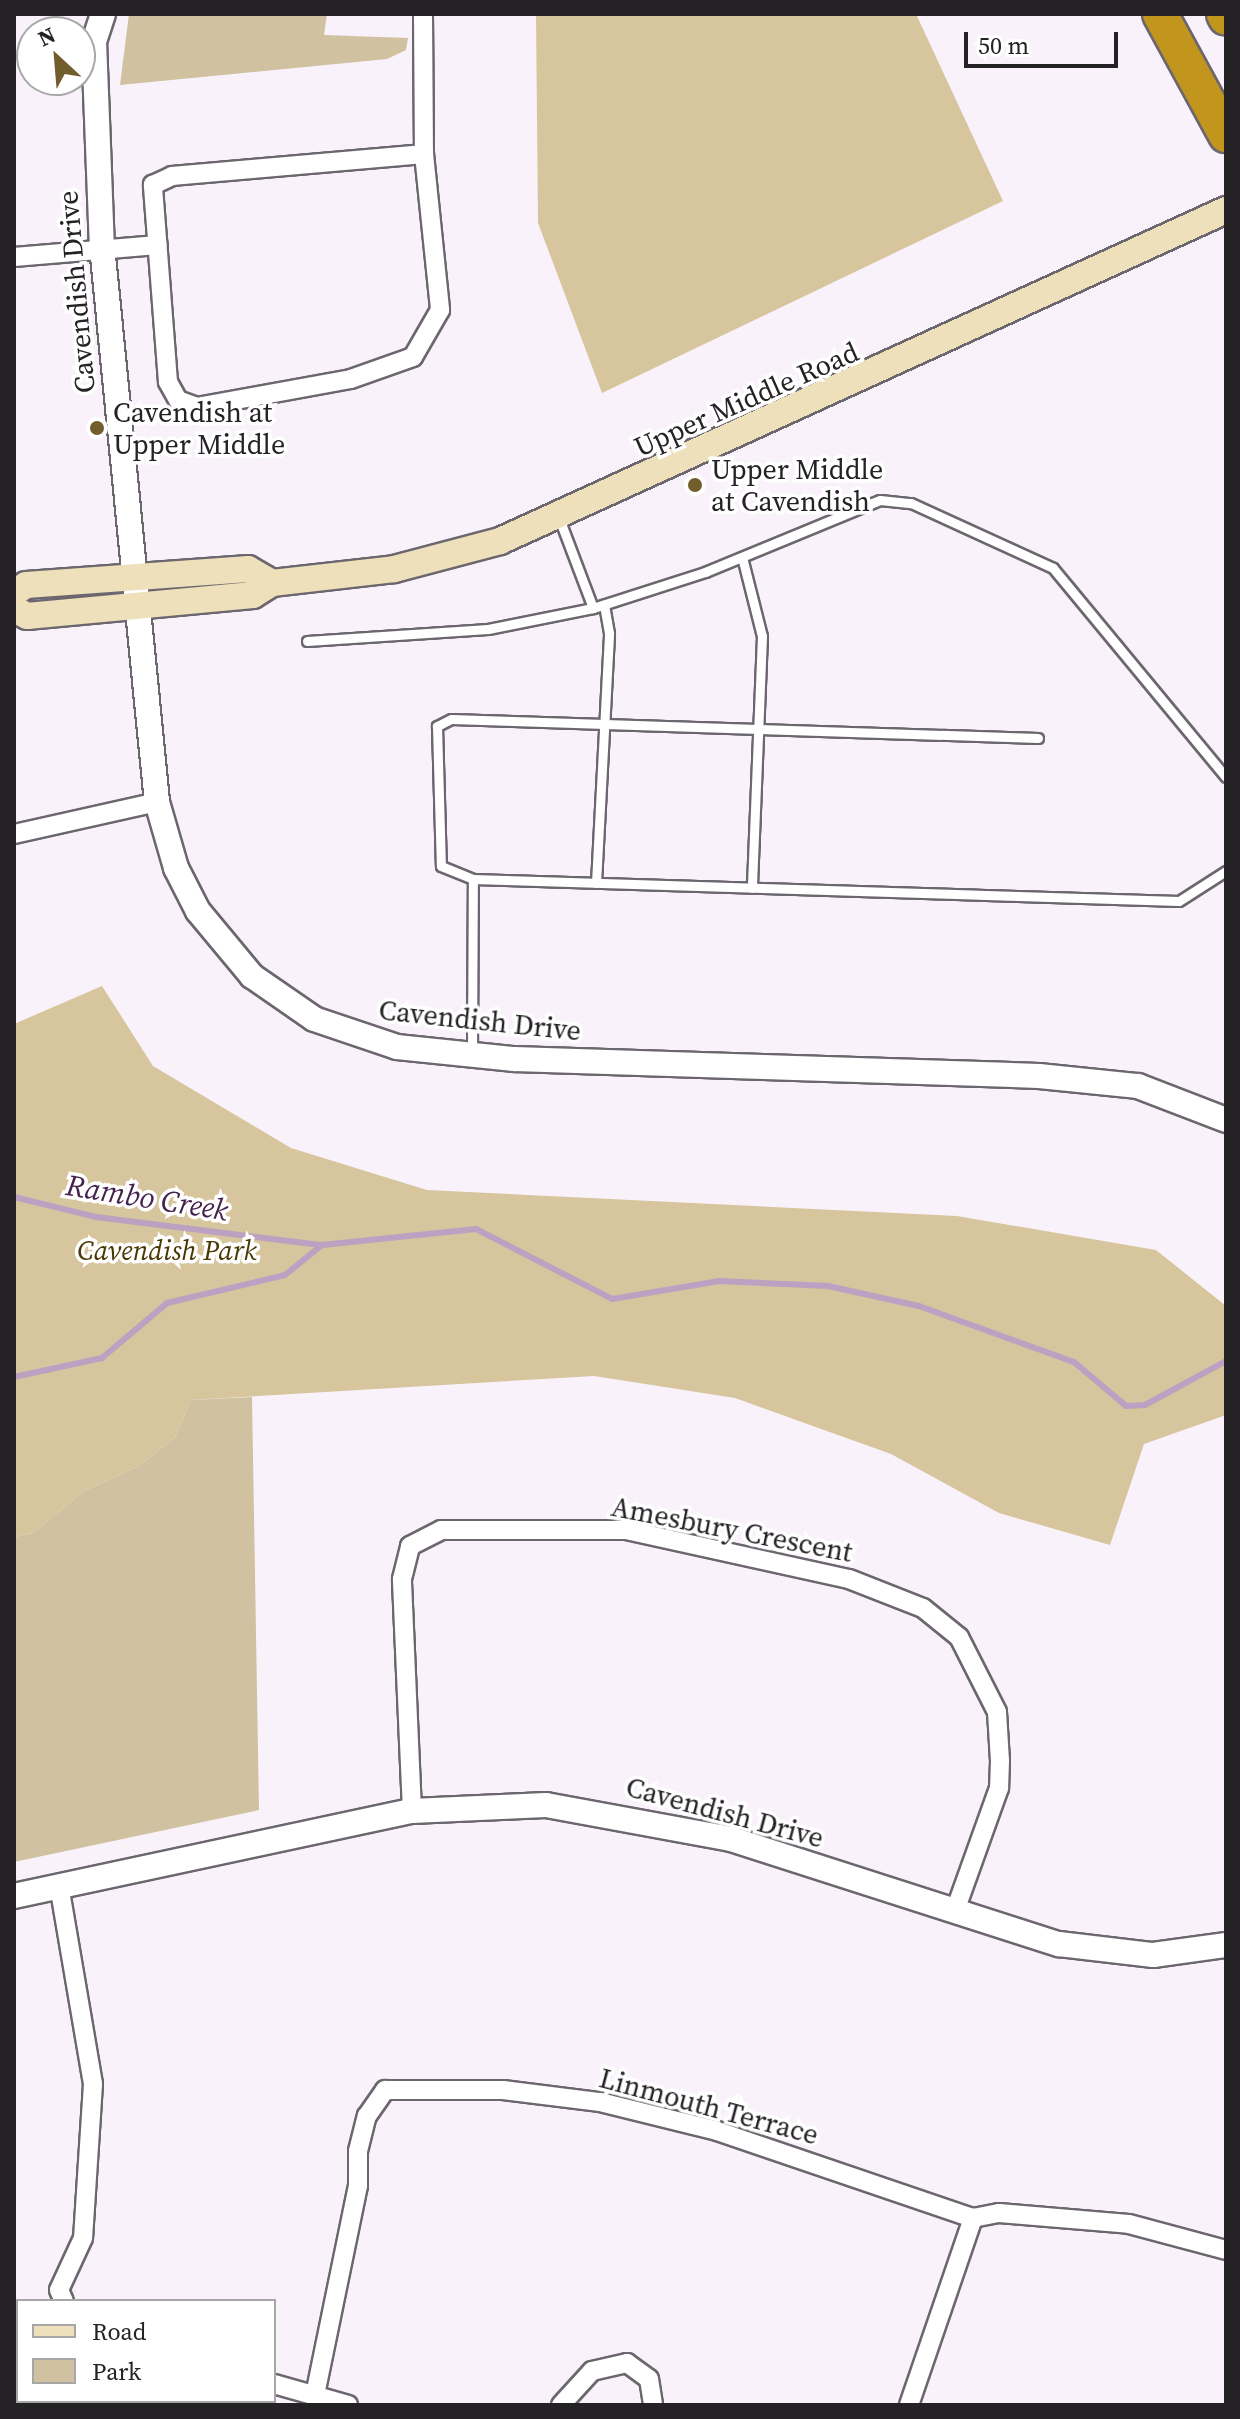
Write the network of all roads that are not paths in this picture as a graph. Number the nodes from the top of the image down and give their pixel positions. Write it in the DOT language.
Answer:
graph roads {
  1 [pos="103,14"];
  2 [pos="423,14"];
  3 [pos="1160,14"];
  4 [pos="1226,135"];
  5 [pos="424,154"];
  6 [pos="1226,210"];
  7 [pos="157,245"];
  8 [pos="102,246"];
  9 [pos="14,257"];
  10 [pos="559,517"];
  11 [pos="742,557"];
  12 [pos="134,577"];
  13 [pos="272,583"];
  14 [pos="14,593"];
  15 [pos="604,604"];
  16 [pos="138,606"];
  17 [pos="593,608"];
  18 [pos="14,609"];
  19 [pos="307,641"];
  20 [pos="601,723"];
  21 [pos="759,727"];
  22 [pos="1038,738"];
  23 [pos="1226,777"];
  24 [pos="157,802"];
  25 [pos="14,834"];
  26 [pos="1226,871"];
  27 [pos="473,879"];
  28 [pos="596,883"];
  29 [pos="752,888"];
  30 [pos="472,1054"];
  31 [pos="1226,1120"];
  32 [pos="412,1811"];
  33 [pos="59,1885"];
  34 [pos="14,1896"];
  35 [pos="955,1911"];
  36 [pos="1226,1945"];
  37 [pos="973,2218"];
  38 [pos="1226,2250"];
  39 [pos="63,2299"];
  40 [pos="276,2385"];
  41 [pos="315,2395"];
  42 [pos="348,2405"];
  43 [pos="561,2405"];
  44 [pos="653,2405"];
  45 [pos="909,2405"];
  1 -- 8 [label="street, Cavendish Drive"];
  2 -- 5 [label="street"];
  3 -- 4 [label="highway"];
  5 -- 7 [label="street"];
  5 -- 7 [label="street"];
  6 -- 10 [label="main road, Upper Middle Road"];
  7 -- 8 [label="street"];
  8 -- 9 [label="street"];
  8 -- 12 [label="street, Cavendish Drive"];
  10 -- 13 [label="main road, Upper Middle Road"];
  10 -- 17 [label="lane"];
  11 -- 15 [label="lane"];
  11 -- 21 [label="lane"];
  11 -- 23 [label="lane"];
  12 -- 13 [label="main road, Upper Middle Road"];
  12 -- 14 [label="main road, Upper Middle Road"];
  12 -- 16 [label="street, Cavendish Drive"];
  13 -- 16 [label="main road, Upper Middle Road"];
  15 -- 17 [label="lane"];
  15 -- 20 [label="lane"];
  16 -- 18 [label="main road, Upper Middle Road"];
  16 -- 24 [label="street, Cavendish Drive"];
  17 -- 19 [label="lane"];
  20 -- 21 [label="lane"];
  20 -- 27 [label="lane"];
  20 -- 28 [label="lane"];
  21 -- 22 [label="lane"];
  21 -- 29 [label="lane"];
  24 -- 25 [label="street"];
  24 -- 30 [label="street, Cavendish Drive"];
  26 -- 29 [label="lane"];
  27 -- 28 [label="lane"];
  27 -- 30 [label="lane"];
  28 -- 29 [label="lane"];
  30 -- 31 [label="street, Cavendish Drive"];
  32 -- 33 [label="street, Cavendish Drive"];
  32 -- 35 [label="street, Cavendish Drive"];
  32 -- 35 [label="street, Amesbury Crescent"];
  33 -- 34 [label="street, Cavendish Drive"];
  33 -- 39 [label="street"];
  35 -- 36 [label="street, Cavendish Drive"];
  37 -- 38 [label="street, Linmouth Terrace"];
  37 -- 41 [label="street, Linmouth Terrace"];
  37 -- 45 [label="street"];
  40 -- 41 [label="street"];
  41 -- 42 [label="street"];
  43 -- 44 [label="street"];
}
